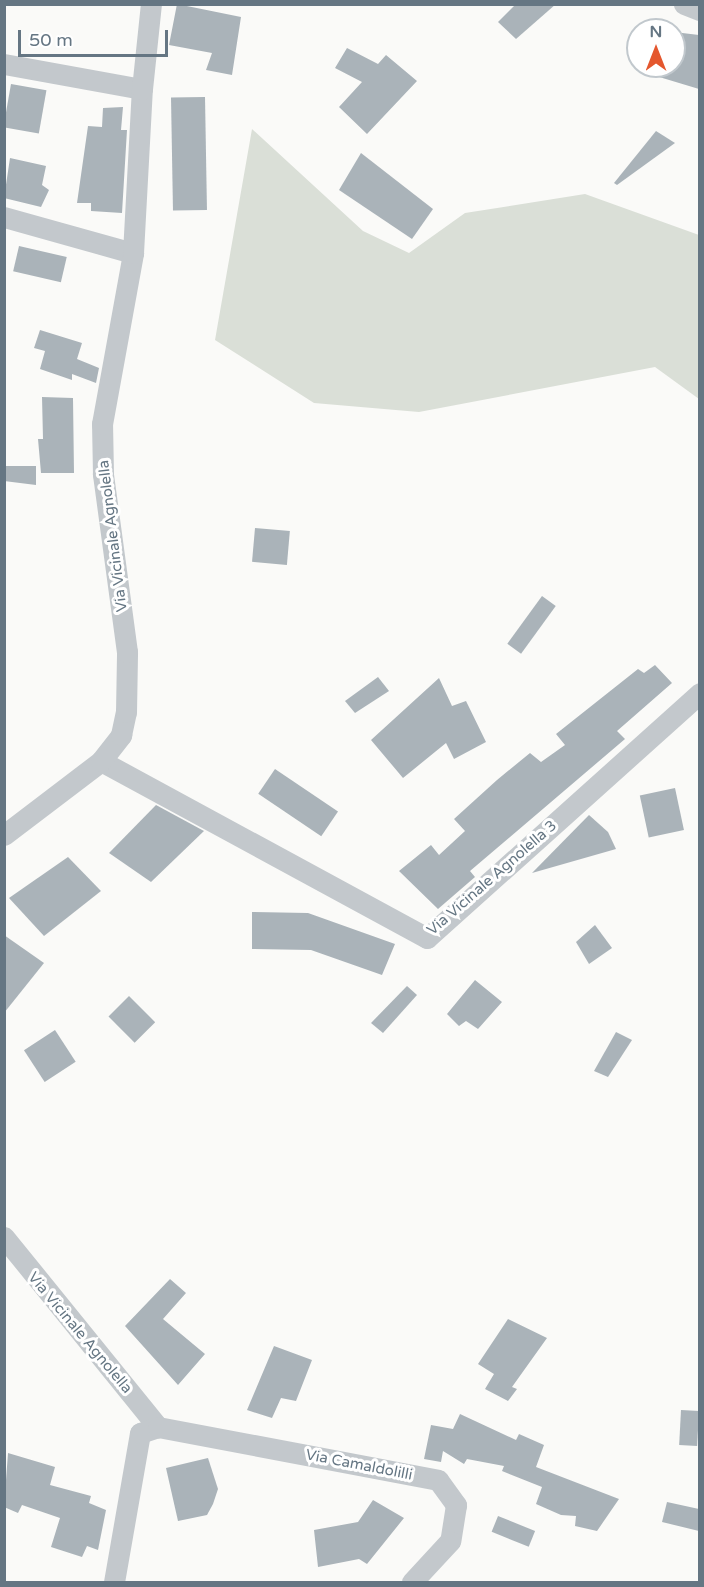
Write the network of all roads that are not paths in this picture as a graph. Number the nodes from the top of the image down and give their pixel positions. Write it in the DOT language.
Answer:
graph roads {
  1 [pos="151,4"];
  2 [pos="684,4"];
  3 [pos="699,10"];
  4 [pos="4,64"];
  5 [pos="142,89"];
  6 [pos="4,217"];
  7 [pos="133,253"];
  8 [pos="699,693"];
  9 [pos="101,761"];
  10 [pos="4,835"];
  11 [pos="4,1237"];
  12 [pos="158,1427"];
  13 [pos="114,1582"];
  14 [pos="412,1582"];
  1 -- 5 [label="street, Via Vicinale Agnolella"];
  2 -- 3 [label="street"];
  4 -- 5 [label="street"];
  5 -- 7 [label="street, Via Vicinale Agnolella"];
  6 -- 7 [label="street"];
  7 -- 9 [label="street, Via Vicinale Agnolella"];
  8 -- 9 [label="street, Via Vicinale Agnolella 3"];
  9 -- 10 [label="street, Via Vicinale Agnolella"];
  11 -- 12 [label="street, Via Vicinale Agnolella"];
  12 -- 13 [label="street"];
  12 -- 14 [label="street, Via Camaldolilli"];
}
